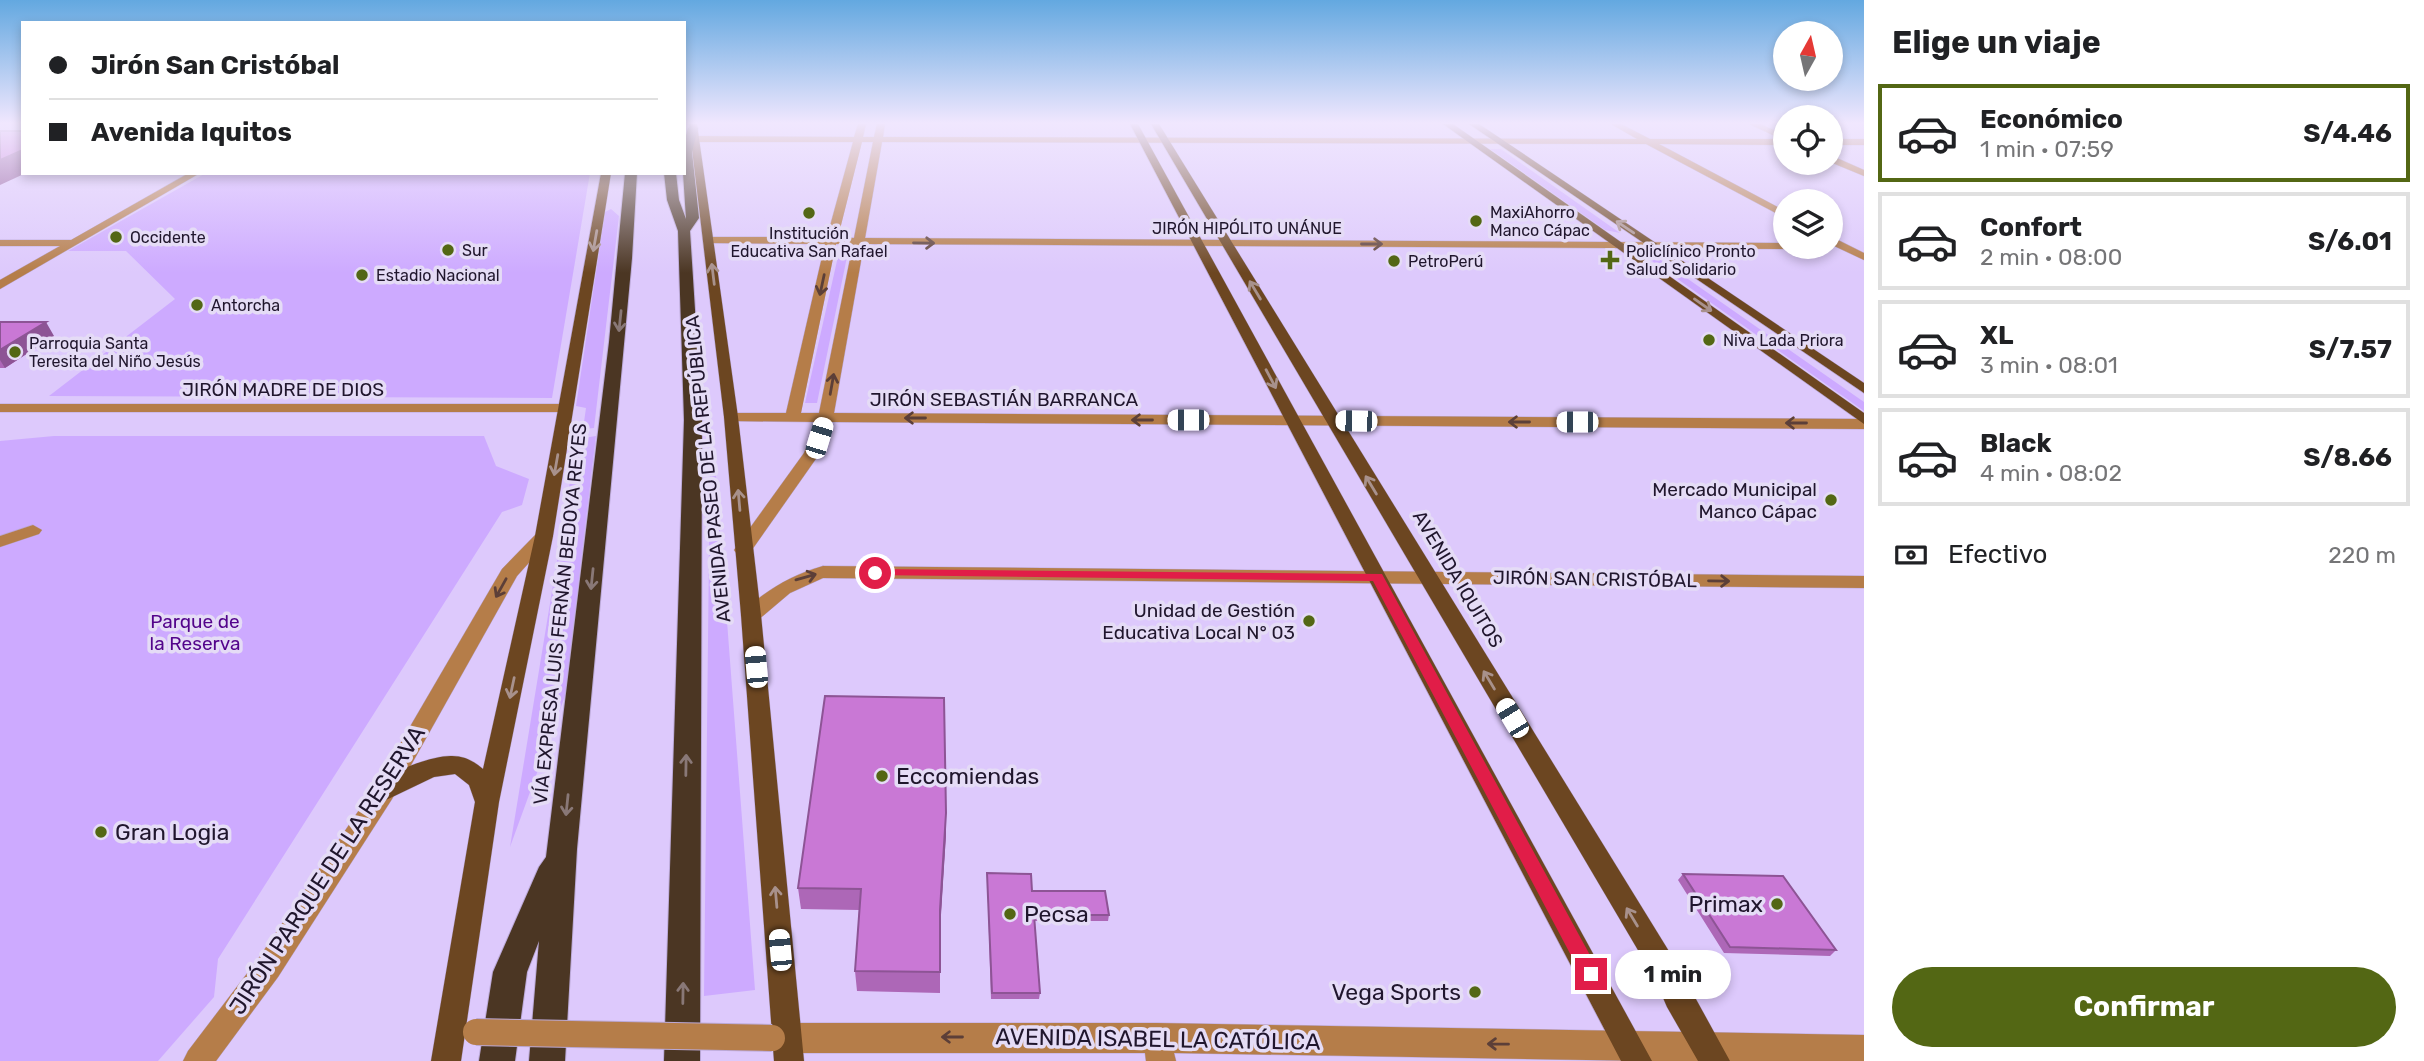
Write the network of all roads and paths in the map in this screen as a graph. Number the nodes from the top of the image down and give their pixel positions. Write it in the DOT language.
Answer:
graph roads {
  1 [pos="689,174"];
  2 [pos="699,174"];
  3 [pos="850,174"];
  4 [pos="871,174"];
  5 [pos="1161,174"];
  6 [pos="1185,174"];
  7 [pos="1518,174"];
  8 [pos="1545,174"];
  9 [pos="1707,174"];
  10 [pos="175,175"];
  11 [pos="193,175"];
  12 [pos="606,175"];
  13 [pos="617,175"];
  14 [pos="631,175"];
  15 [pos="670,175"];
  16 [pos="629,204"];
  17 [pos="1773,209"];
  18 [pos="684,231"];
  19 [pos="708,240"];
  20 [pos="831,242"];
  21 [pos="857,242"];
  22 [pos="0,243"];
  23 [pos="55,243"];
  24 [pos="75,243"];
  25 [pos="1199,244"];
  26 [pos="1227,244"];
  27 [pos="1618,245"];
  28 [pos="1652,246"];
  29 [pos="1773,246"];
  30 [pos="1843,246"];
  31 [pos="1864,246"];
  32 [pos="1864,257"];
  33 [pos="0,273"];
  34 [pos="0,285"];
  35 [pos="1864,389"];
  36 [pos="0,408"];
  37 [pos="566,408"];
  38 [pos="732,417"];
  39 [pos="793,417"];
  40 [pos="826,417"];
  41 [pos="1294,421"];
  42 [pos="1333,421"];
  43 [pos="1864,422"];
  44 [pos="33,530"];
  45 [pos="544,536"];
  46 [pos="0,542"];
  47 [pos="743,550"];
  48 [pos="1377,577"];
  49 [pos="1427,578"];
  50 [pos="1864,582"];
  51 [pos="751,615"];
  52 [pos="384,792"];
  53 [pos="487,802"];
  54 [pos="562,849"];
  55 [pos="463,1031"];
  56 [pos="783,1046"];
  57 [pos="1159,1049"];
  58 [pos="1864,1050"];
  59 [pos="1633,1054"];
  60 [pos="1711,1054"];
  61 [pos="198,1061"];
  62 [pos="446,1061"];
  63 [pos="497,1061"];
  64 [pos="547,1061"];
  65 [pos="682,1061"];
  1 -- 18 [label="highway"];
  2 -- 19 [label="main road, AVENIDA PASEO DE LA REPÚBLICA"];
  3 -- 20 [label="street"];
  4 -- 21 [label="street"];
  5 -- 25 [label="main road"];
  6 -- 26 [label="main road, AVENIDA IQUITOS"];
  7 -- 27 [label="main road"];
  28 -- 8 [label="main road, one-way"];
  9 -- 17 [label="street"];
  10 -- 23 [label="street"];
  11 -- 24 [label="street"];
  12 -- 37 [label="main road, one-way"];
  13 -- 16 [label="highway"];
  14 -- 16 [label="highway, VÍA EXPRESA LUIS FERNÁN BEDOYA REYES"];
  15 -- 18 [label="highway"];
  16 -- 54 [label="highway, VÍA EXPRESA LUIS FERNÁN BEDOYA REYES, one-way"];
  65 -- 18 [label="highway, one-way"];
  19 -- 20 [label="street, JIRÓN HIPÓLITO UNÁNUE"];
  38 -- 19 [label="main road, AVENIDA PASEO DE LA REPÚBLICA, one-way"];
  20 -- 21 [label="street, JIRÓN HIPÓLITO UNÁNUE"];
  20 -- 39 [label="street, one-way"];
  21 -- 25 [label="street, JIRÓN HIPÓLITO UNÁNUE, one-way"];
  40 -- 21 [label="street, one-way"];
  22 -- 23 [label="street"];
  23 -- 24 [label="street"];
  23 -- 33 [label="street"];
  24 -- 34 [label="street"];
  25 -- 26 [label="street, JIRÓN HIPÓLITO UNÁNUE"];
  25 -- 41 [label="main road, one-way"];
  26 -- 27 [label="street, JIRÓN HIPÓLITO UNÁNUE, one-way"];
  42 -- 26 [label="main road, AVENIDA IQUITOS, one-way"];
  27 -- 28 [label="street, JIRÓN HIPÓLITO UNÁNUE"];
  27 -- 43 [label="main road, one-way"];
  28 -- 29 [label="street, JIRÓN HIPÓLITO UNÁNUE"];
  28 -- 35 [label="main road"];
  30 -- 31 [label="street"];
  30 -- 32 [label="street"];
  36 -- 37 [label="street, JIRÓN MADRE DE DIOS"];
  37 -- 45 [label="main road, one-way"];
  38 -- 39 [label="street, JIRÓN SEBASTIÁN BARRANCA"];
  47 -- 38 [label="main road, AVENIDA PASEO DE LA REPÚBLICA, one-way"];
  39 -- 40 [label="street, JIRÓN SEBASTIÁN BARRANCA"];
  41 -- 40 [label="street, JIRÓN SEBASTIÁN BARRANCA, one-way"];
  40 -- 47 [label="street"];
  41 -- 42 [label="street, JIRÓN SEBASTIÁN BARRANCA"];
  41 -- 48 [label="main road"];
  43 -- 42 [label="street, JIRÓN SEBASTIÁN BARRANCA, one-way"];
  49 -- 42 [label="main road, AVENIDA IQUITOS, one-way"];
  44 -- 46 [label="street"];
  45 -- 52 [label="street, JIRÓN PARQUE DE LA RESERVA, one-way"];
  45 -- 53 [label="main road, one-way"];
  47 -- 51 [label="main road, AVENIDA PASEO DE LA REPÚBLICA"];
  48 -- 49 [label="street, JIRÓN SAN CRISTÓBAL"];
  51 -- 48 [label="street, JIRÓN SAN CRISTÓBAL, one-way"];
  48 -- 59 [label="main road"];
  49 -- 50 [label="street, JIRÓN SAN CRISTÓBAL, one-way"];
  60 -- 49 [label="main road, AVENIDA IQUITOS, one-way"];
  56 -- 51 [label="main road, AVENIDA PASEO DE LA REPÚBLICA, one-way"];
  52 -- 53 [label="main road"];
  52 -- 61 [label="street, JIRÓN PARQUE DE LA RESERVA"];
  53 -- 55 [label="main road"];
  54 -- 63 [label="highway"];
  54 -- 64 [label="highway, VÍA EXPRESA LUIS FERNÁN BEDOYA REYES"];
  55 -- 56 [label="street, AVENIDA ISABEL LA CATÓLICA, bridge"];
  55 -- 62 [label="main road"];
  57 -- 56 [label="street, AVENIDA ISABEL LA CATÓLICA, one-way"];
  59 -- 57 [label="street, AVENIDA ISABEL LA CATÓLICA, one-way"];
  58 -- 60 [label="street, AVENIDA ISABEL LA CATÓLICA"];
  59 -- 60 [label="street, AVENIDA ISABEL LA CATÓLICA"];
}
